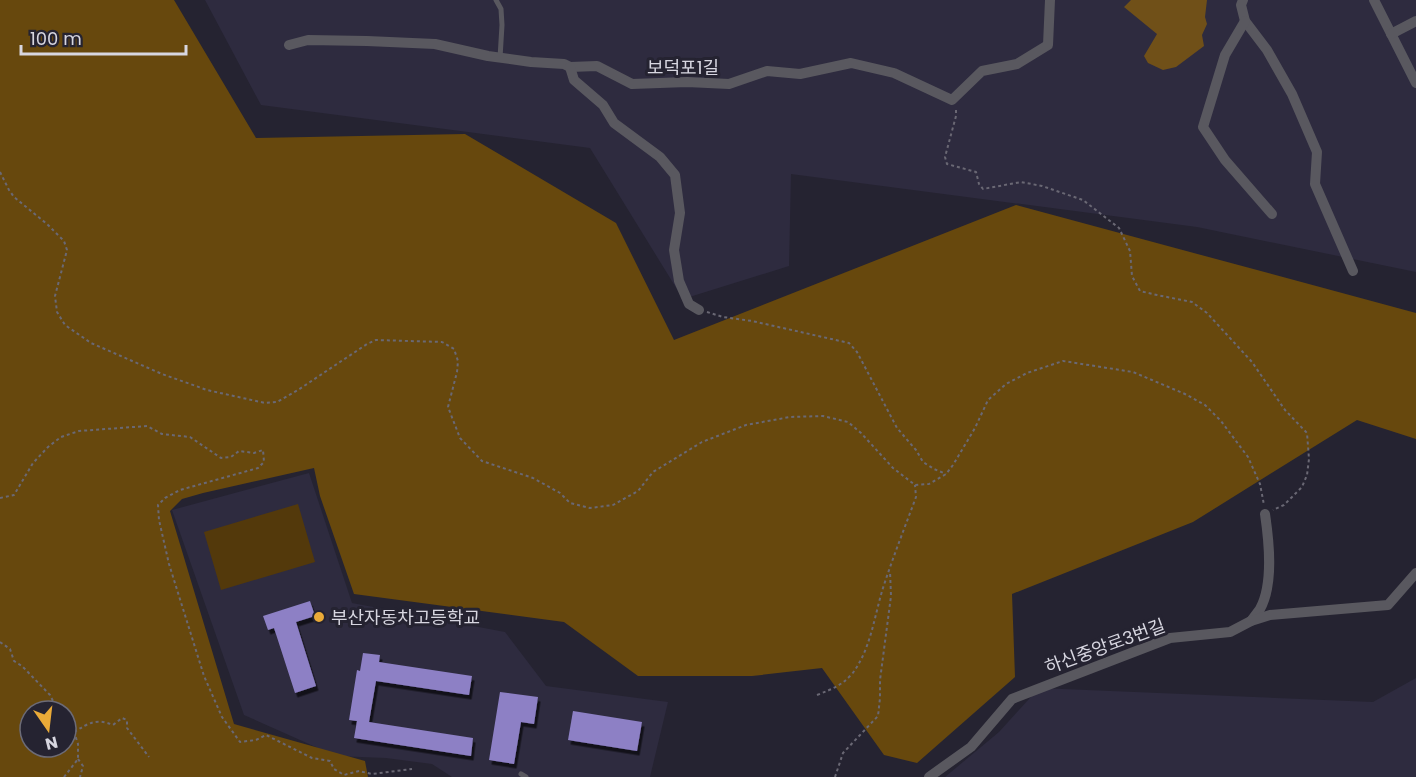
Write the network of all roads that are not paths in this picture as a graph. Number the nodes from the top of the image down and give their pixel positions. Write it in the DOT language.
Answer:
graph roads {
  1 [pos="496,0"];
  2 [pos="1050,0"];
  3 [pos="1243,0"];
  4 [pos="1374,0"];
  5 [pos="1245,21"];
  6 [pos="1416,21"];
  7 [pos="1391,34"];
  8 [pos="289,45"];
  9 [pos="500,58"];
  10 [pos="570,67"];
  11 [pos="1416,84"];
  12 [pos="1272,214"];
  13 [pos="1353,271"];
  14 [pos="699,309"];
  15 [pos="1265,514"];
  16 [pos="1416,573"];
  17 [pos="1251,621"];
  18 [pos="929,777"];
  1 -- 9 [label="lane"];
  2 -- 10 [label="street, 보덕포1길"];
  3 -- 5 [label="street"];
  4 -- 7 [label="street"];
  5 -- 12 [label="street"];
  5 -- 13 [label="street"];
  6 -- 7 [label="street"];
  7 -- 11 [label="street"];
  8 -- 9 [label="street, 보덕포1길"];
  9 -- 10 [label="street, 보덕포1길"];
  10 -- 14 [label="street"];
  15 -- 17 [label="street"];
  16 -- 17 [label="street, 하신중앙로3번길"];
  17 -- 18 [label="street, 하신중앙로3번길"];
}
